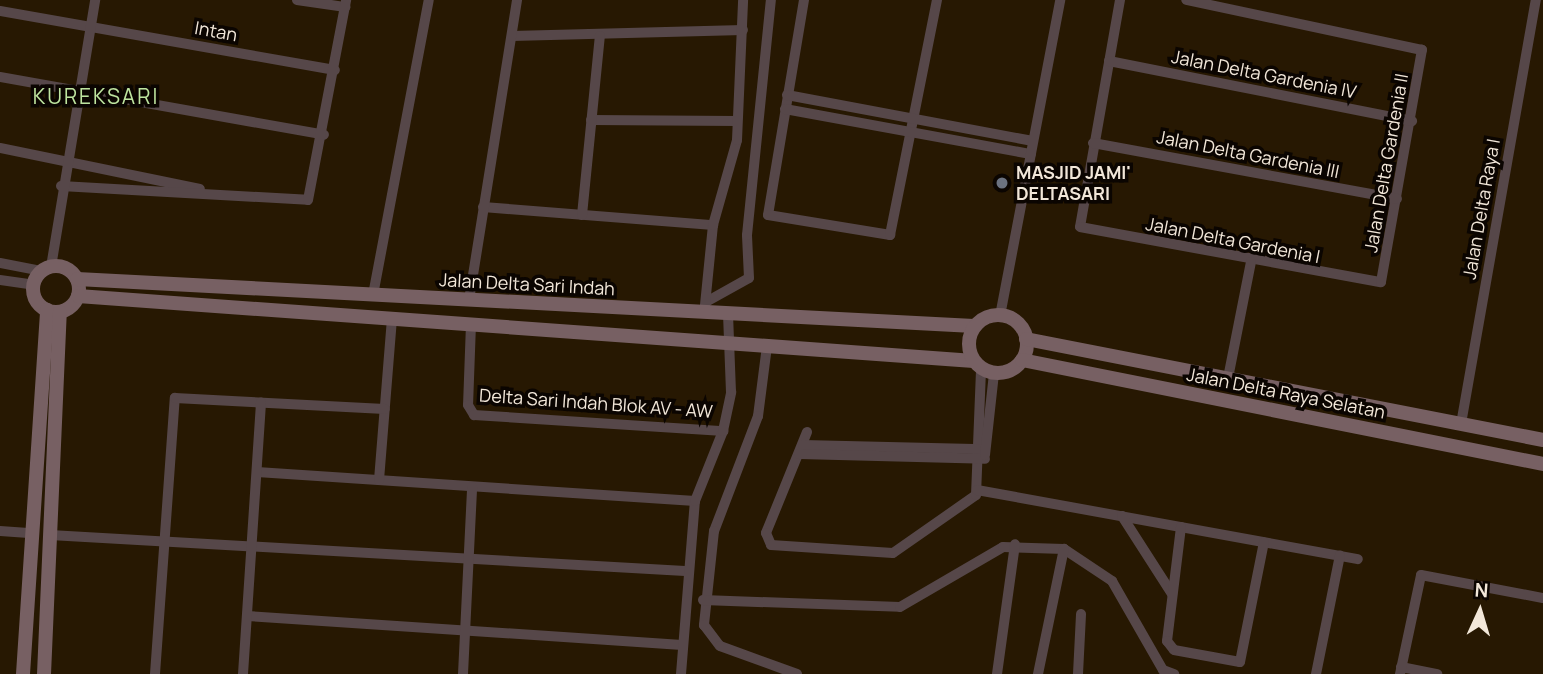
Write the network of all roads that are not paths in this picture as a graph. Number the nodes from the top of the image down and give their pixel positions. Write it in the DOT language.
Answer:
graph roads {
  1 [pos="95,0"];
  2 [pos="297,0"];
  3 [pos="429,0"];
  4 [pos="517,0"];
  5 [pos="743,0"];
  6 [pos="771,0"];
  7 [pos="804,0"];
  8 [pos="925,0"];
  9 [pos="1060,0"];
  10 [pos="1120,0"];
  11 [pos="1186,0"];
  12 [pos="1536,0"];
  13 [pos="937,1"];
  14 [pos="345,4"];
  15 [pos="0,11"];
  16 [pos="90,27"];
  17 [pos="743,30"];
  18 [pos="512,36"];
  19 [pos="600,36"];
  20 [pos="1109,61"];
  21 [pos="335,69"];
  22 [pos="0,77"];
  23 [pos="81,94"];
  24 [pos="787,96"];
  25 [pos="785,109"];
  26 [pos="591,120"];
  27 [pos="914,120"];
  28 [pos="737,121"];
  29 [pos="1412,121"];
  30 [pos="911,134"];
  31 [pos="324,135"];
  32 [pos="1033,141"];
  33 [pos="1093,143"];
  34 [pos="0,148"];
  35 [pos="1031,153"];
  36 [pos="65,159"];
  37 [pos="61,186"];
  38 [pos="209,192"];
  39 [pos="1397,199"];
  40 [pos="483,208"];
  41 [pos="582,215"];
  42 [pos="713,225"];
  43 [pos="1251,262"];
  44 [pos="0,263"];
  45 [pos="47,269"];
  46 [pos="77,279"];
  47 [pos="0,280"];
  48 [pos="1376,284"];
  49 [pos="34,285"];
  50 [pos="271,290"];
  51 [pos="373,295"];
  52 [pos="78,296"];
  53 [pos="431,298"];
  54 [pos="469,300"];
  55 [pos="613,307"];
  56 [pos="705,307"];
  57 [pos="270,310"];
  58 [pos="53,311"];
  59 [pos="728,314"];
  60 [pos="1000,316"];
  61 [pos="392,318"];
  62 [pos="429,321"];
  63 [pos="471,324"];
  64 [pos="974,326"];
  65 [pos="612,334"];
  66 [pos="1026,339"];
  67 [pos="727,343"];
  68 [pos="767,346"];
  69 [pos="1022,360"];
  70 [pos="983,367"];
  71 [pos="1228,378"];
  72 [pos="261,403"];
  73 [pos="385,409"];
  74 [pos="1461,424"];
  75 [pos="723,431"];
  76 [pos="807,432"];
  77 [pos="1543,440"];
  78 [pos="801,449"];
  79 [pos="979,454"];
  80 [pos="1543,464"];
  81 [pos="257,472"];
  82 [pos="379,480"];
  83 [pos="472,487"];
  84 [pos="977,490"];
  85 [pos="695,501"];
  86 [pos="1122,516"];
  87 [pos="1181,527"];
  88 [pos="0,531"];
  89 [pos="32,533"];
  90 [pos="50,535"];
  91 [pos="164,541"];
  92 [pos="1264,542"];
  93 [pos="1015,544"];
  94 [pos="252,546"];
  95 [pos="1064,550"];
  96 [pos="1340,555"];
  97 [pos="468,558"];
  98 [pos="1357,559"];
  99 [pos="685,570"];
  100 [pos="1172,594"];
  101 [pos="1543,598"];
  102 [pos="703,600"];
  103 [pos="1081,614"];
  104 [pos="247,616"];
  105 [pos="465,631"];
  106 [pos="682,645"];
  107 [pos="1240,662"];
  108 [pos="1400,671"];
  109 [pos="23,674"];
  110 [pos="44,674"];
  111 [pos="155,674"];
  112 [pos="243,674"];
  113 [pos="463,674"];
  114 [pos="681,674"];
  115 [pos="797,674"];
  116 [pos="997,674"];
  117 [pos="1038,674"];
  118 [pos="1078,674"];
  119 [pos="1174,674"];
  120 [pos="1248,674"];
  121 [pos="1316,674"];
  122 [pos="1437,674"];
  1 -- 16 [label="street"];
  2 -- 14 [label="street"];
  3 -- 51 [label="street"];
  4 -- 18 [label="street"];
  5 -- 17 [label="street"];
  6 -- 56 [label="street"];
  7 -- 24 [label="street"];
  8 -- 13 [label="street"];
  9 -- 32 [label="street"];
  10 -- 20 [label="street"];
  11 -- 29 [label="street, Jalan Delta Gardenia II"];
  12 -- 74 [label="street, Jalan Delta Raya I"];
  13 -- 27 [label="street"];
  14 -- 21 [label="street"];
  15 -- 16 [label="street, Intan"];
  16 -- 21 [label="street, Intan"];
  16 -- 23 [label="street"];
  17 -- 19 [label="street"];
  17 -- 28 [label="street"];
  18 -- 19 [label="street"];
  18 -- 40 [label="street"];
  19 -- 26 [label="street"];
  20 -- 29 [label="street, Jalan Delta Gardenia IV"];
  20 -- 33 [label="street"];
  21 -- 31 [label="street"];
  22 -- 23 [label="street"];
  23 -- 31 [label="street"];
  23 -- 36 [label="street"];
  24 -- 25 [label="street"];
  24 -- 27 [label="street"];
  25 -- 30 [label="street"];
  25 -- 30 [label="street"];
  26 -- 28 [label="street"];
  26 -- 41 [label="street"];
  27 -- 30 [label="street"];
  27 -- 32 [label="street"];
  28 -- 42 [label="street"];
  29 -- 39 [label="street, Jalan Delta Gardenia II"];
  30 -- 35 [label="street"];
  31 -- 38 [label="street"];
  32 -- 35 [label="street"];
  33 -- 39 [label="street, Jalan Delta Gardenia III"];
  33 -- 43 [label="street, Jalan Delta Gardenia I"];
  34 -- 36 [label="street"];
  35 -- 60 [label="street"];
  36 -- 37 [label="street"];
  36 -- 38 [label="street"];
  37 -- 38 [label="street"];
  37 -- 45 [label="street"];
  39 -- 48 [label="street, Jalan Delta Gardenia II"];
  40 -- 41 [label="street"];
  40 -- 54 [label="street"];
  41 -- 42 [label="street"];
  42 -- 56 [label="street"];
  43 -- 48 [label="street, Jalan Delta Gardenia I"];
  43 -- 71 [label="street"];
  44 -- 45 [label="street"];
  45 -- 46 [label="street"];
  45 -- 49 [label="street"];
  46 -- 50 [label="street, Jalan Delta Sari Indah"];
  46 -- 52 [label="street"];
  47 -- 49 [label="street"];
  49 -- 58 [label="street"];
  50 -- 51 [label="street, Jalan Delta Sari Indah"];
  50 -- 57 [label="street"];
  51 -- 53 [label="street, Jalan Delta Sari Indah"];
  52 -- 57 [label="street"];
  52 -- 58 [label="street"];
  53 -- 54 [label="street, Jalan Delta Sari Indah"];
  53 -- 62 [label="street"];
  54 -- 55 [label="street, Jalan Delta Sari Indah"];
  55 -- 56 [label="street, Jalan Delta Sari Indah"];
  55 -- 65 [label="street"];
  56 -- 59 [label="street, Jalan Delta Sari Indah"];
  57 -- 61 [label="street"];
  58 -- 89 [label="street"];
  58 -- 90 [label="street"];
  59 -- 64 [label="street, Jalan Delta Sari Indah"];
  59 -- 67 [label="street"];
  60 -- 64 [label="street"];
  60 -- 66 [label="street"];
  61 -- 62 [label="street"];
  61 -- 73 [label="street"];
  62 -- 63 [label="street"];
  63 -- 65 [label="street"];
  63 -- 75 [label="street, Delta Sari Indah Blok AV - AW"];
  64 -- 70 [label="street"];
  65 -- 67 [label="street"];
  66 -- 69 [label="street"];
  66 -- 71 [label="street, Jalan Delta Raya Selatan"];
  67 -- 68 [label="street"];
  67 -- 75 [label="street"];
  68 -- 70 [label="street"];
  68 -- 102 [label="street"];
  69 -- 70 [label="street"];
  69 -- 80 [label="street, Jalan Delta Raya Selatan"];
  70 -- 79 [label="street"];
  71 -- 74 [label="street, Jalan Delta Raya Selatan"];
  72 -- 73 [label="street"];
  72 -- 81 [label="street"];
  72 -- 91 [label="street"];
  73 -- 82 [label="street"];
  74 -- 77 [label="street, Jalan Delta Raya Selatan"];
  75 -- 85 [label="street"];
  76 -- 78 [label="street"];
  78 -- 79 [label="street"];
  78 -- 84 [label="street"];
  79 -- 84 [label="street"];
  81 -- 82 [label="street"];
  81 -- 94 [label="street"];
  82 -- 83 [label="street"];
  83 -- 85 [label="street"];
  83 -- 97 [label="street"];
  84 -- 86 [label="street"];
  85 -- 99 [label="street"];
  86 -- 87 [label="street"];
  86 -- 100 [label="street"];
  87 -- 92 [label="street"];
  87 -- 100 [label="street"];
  88 -- 89 [label="street"];
  89 -- 109 [label="street"];
  90 -- 91 [label="street"];
  90 -- 110 [label="street"];
  91 -- 94 [label="street"];
  91 -- 111 [label="street"];
  92 -- 96 [label="street"];
  92 -- 107 [label="street"];
  93 -- 95 [label="street"];
  93 -- 102 [label="street"];
  93 -- 116 [label="street"];
  94 -- 97 [label="street"];
  94 -- 104 [label="street"];
  95 -- 117 [label="street"];
  95 -- 119 [label="street"];
  96 -- 98 [label="street"];
  96 -- 121 [label="street"];
  97 -- 99 [label="street"];
  97 -- 105 [label="street"];
  99 -- 106 [label="street"];
  100 -- 107 [label="street"];
  101 -- 108 [label="street"];
  102 -- 115 [label="street"];
  103 -- 118 [label="street"];
  104 -- 105 [label="street"];
  104 -- 112 [label="street"];
  105 -- 106 [label="street"];
  105 -- 113 [label="street"];
  106 -- 114 [label="street"];
  107 -- 120 [label="street"];
  108 -- 122 [label="street"];
}
